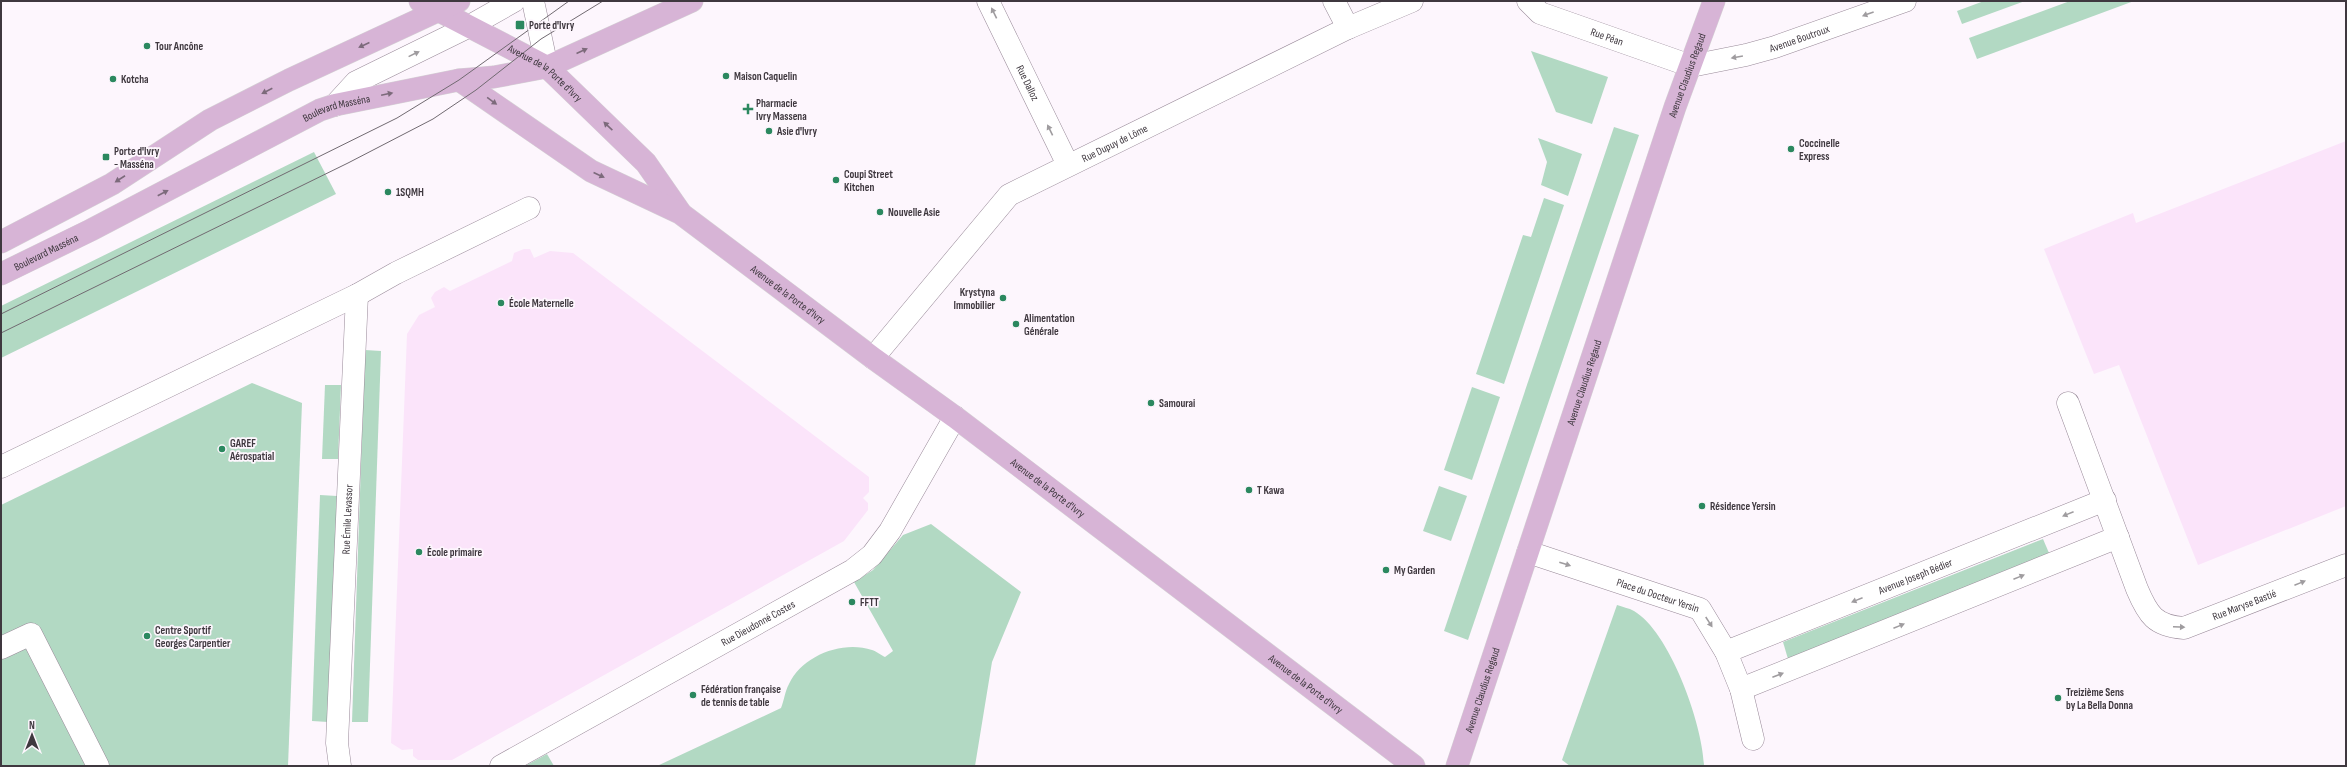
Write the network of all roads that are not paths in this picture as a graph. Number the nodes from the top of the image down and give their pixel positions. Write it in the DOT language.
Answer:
graph roads {
  1 [pos="459,1"];
  2 [pos="514,1"];
  3 [pos="533,1"];
  4 [pos="692,1"];
  5 [pos="988,1"];
  6 [pos="1334,1"];
  7 [pos="1412,1"];
  8 [pos="1528,1"];
  9 [pos="1714,1"];
  10 [pos="1905,1"];
  11 [pos="429,6"];
  12 [pos="468,27"];
  13 [pos="1348,28"];
  14 [pos="1691,66"];
  15 [pos="547,67"];
  16 [pos="459,80"];
  17 [pos="335,105"];
  18 [pos="1068,165"];
  19 [pos="529,208"];
  20 [pos="680,213"];
  21 [pos="1,242"];
  22 [pos="1,274"];
  23 [pos="357,295"];
  24 [pos="873,358"];
  25 [pos="2068,403"];
  26 [pos="955,417"];
  27 [pos="1,467"];
  28 [pos="2105,500"];
  29 [pos="2118,537"];
  30 [pos="1528,552"];
  31 [pos="2346,565"];
  32 [pos="1,648"];
  33 [pos="1726,652"];
  34 [pos="1741,688"];
  35 [pos="1753,739"];
  36 [pos="98,766"];
  37 [pos="340,766"];
  38 [pos="501,766"];
  39 [pos="1414,766"];
  40 [pos="1457,766"];
  1 -- 11 [label="main road"];
  2 -- 12 [label="street"];
  3 -- 15 [label="street"];
  15 -- 4 [label="main road, Boulevard Masséna, one-way"];
  18 -- 5 [label="street, Rue Dalloz, one-way"];
  6 -- 13 [label="street"];
  7 -- 13 [label="street, Rue Dupuy de Lôme"];
  8 -- 14 [label="street, Rue Péan"];
  9 -- 14 [label="main road, Avenue Claudius Regaud"];
  10 -- 14 [label="street, Avenue Boutroux, one-way"];
  11 -- 12 [label="main road, Avenue de la Porte d'Ivry"];
  11 -- 21 [label="main road, one-way"];
  12 -- 15 [label="main road, Avenue de la Porte d'Ivry"];
  17 -- 12 [label="street, one-way"];
  13 -- 18 [label="street, Rue Dupuy de Lôme"];
  14 -- 30 [label="main road, Avenue Claudius Regaud"];
  15 -- 16 [label="main road, Boulevard Masséna"];
  20 -- 15 [label="main road, Avenue de la Porte d'Ivry, one-way"];
  17 -- 16 [label="main road, Boulevard Masséna, one-way"];
  16 -- 20 [label="main road, Avenue de la Porte d'Ivry, one-way"];
  22 -- 17 [label="main road, Boulevard Masséna, one-way"];
  18 -- 24 [label="street, Rue Dupuy de Lôme"];
  19 -- 23 [label="street"];
  20 -- 24 [label="main road, Avenue de la Porte d'Ivry"];
  23 -- 27 [label="street"];
  23 -- 37 [label="street, Rue Émile Levassor"];
  24 -- 26 [label="main road, Avenue de la Porte d'Ivry"];
  25 -- 28 [label="street"];
  26 -- 38 [label="street, Rue Dieudonné Costes"];
  26 -- 39 [label="main road, Avenue de la Porte d'Ivry"];
  28 -- 29 [label="street"];
  28 -- 33 [label="street, Avenue Joseph Bédier, one-way"];
  29 -- 31 [label="street, Rue Maryse Bastié, one-way"];
  34 -- 29 [label="street, one-way"];
  30 -- 33 [label="street, Place du Docteur Yersin, one-way"];
  30 -- 40 [label="main road, Avenue Claudius Regaud"];
  32 -- 36 [label="street"];
  33 -- 34 [label="street, Place du Docteur Yersin"];
  34 -- 35 [label="street, Place du Docteur Yersin"];
}
